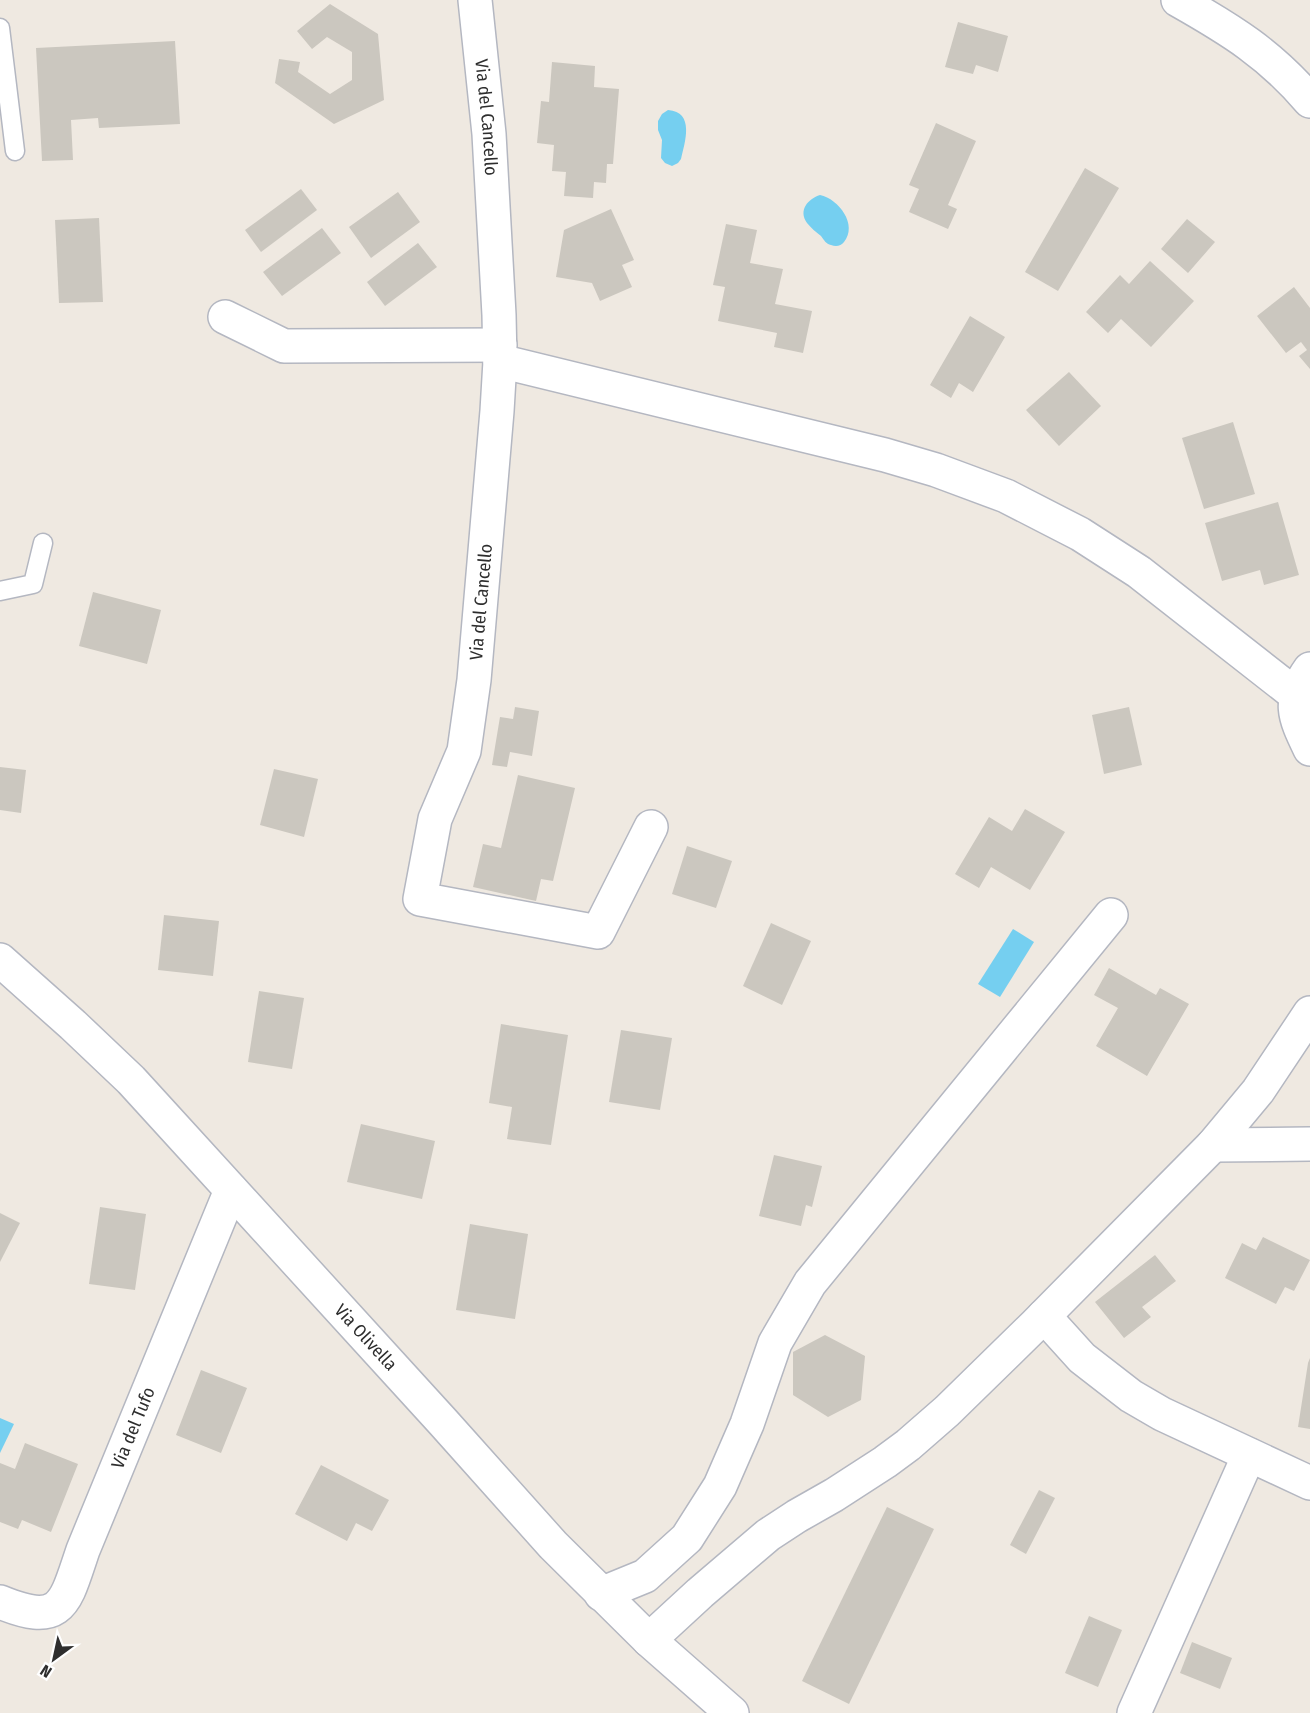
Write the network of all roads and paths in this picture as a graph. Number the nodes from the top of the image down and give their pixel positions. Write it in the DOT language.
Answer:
graph roads {
  1 [pos="475,0"];
  2 [pos="1178,0"];
  3 [pos="0,28"];
  4 [pos="1310,101"];
  5 [pos="15,151"];
  6 [pos="225,316"];
  7 [pos="500,353"];
  8 [pos="43,543"];
  9 [pos="0,591"];
  10 [pos="1303,682"];
  11 [pos="1310,749"];
  12 [pos="651,826"];
  13 [pos="1111,915"];
  14 [pos="0,960"];
  15 [pos="1310,1013"];
  16 [pos="1310,1144"];
  17 [pos="1213,1145"];
  18 [pos="231,1190"];
  19 [pos="1044,1316"];
  20 [pos="1249,1455"];
  21 [pos="1310,1483"];
  22 [pos="601,1594"];
  23 [pos="0,1602"];
  24 [pos="649,1640"];
  25 [pos="732,1713"];
  26 [pos="1134,1713"];
  1 -- 7 [label="street, Via del Cancello"];
  2 -- 4 [label="street"];
  3 -- 5 [label="lane"];
  6 -- 7 [label="street"];
  7 -- 10 [label="street"];
  7 -- 12 [label="street, Via del Cancello"];
  8 -- 9 [label="lane"];
  10 -- 11 [label="street"];
  13 -- 22 [label="street"];
  14 -- 18 [label="street, Via Olivella"];
  15 -- 17 [label="street"];
  16 -- 17 [label="street"];
  17 -- 19 [label="street"];
  18 -- 22 [label="street, Via Olivella"];
  18 -- 23 [label="street, Via del Tufo"];
  19 -- 20 [label="street"];
  19 -- 24 [label="street"];
  20 -- 21 [label="street"];
  20 -- 26 [label="street"];
  22 -- 24 [label="street, Via Olivella"];
  24 -- 25 [label="street, Via Olivella"];
}
